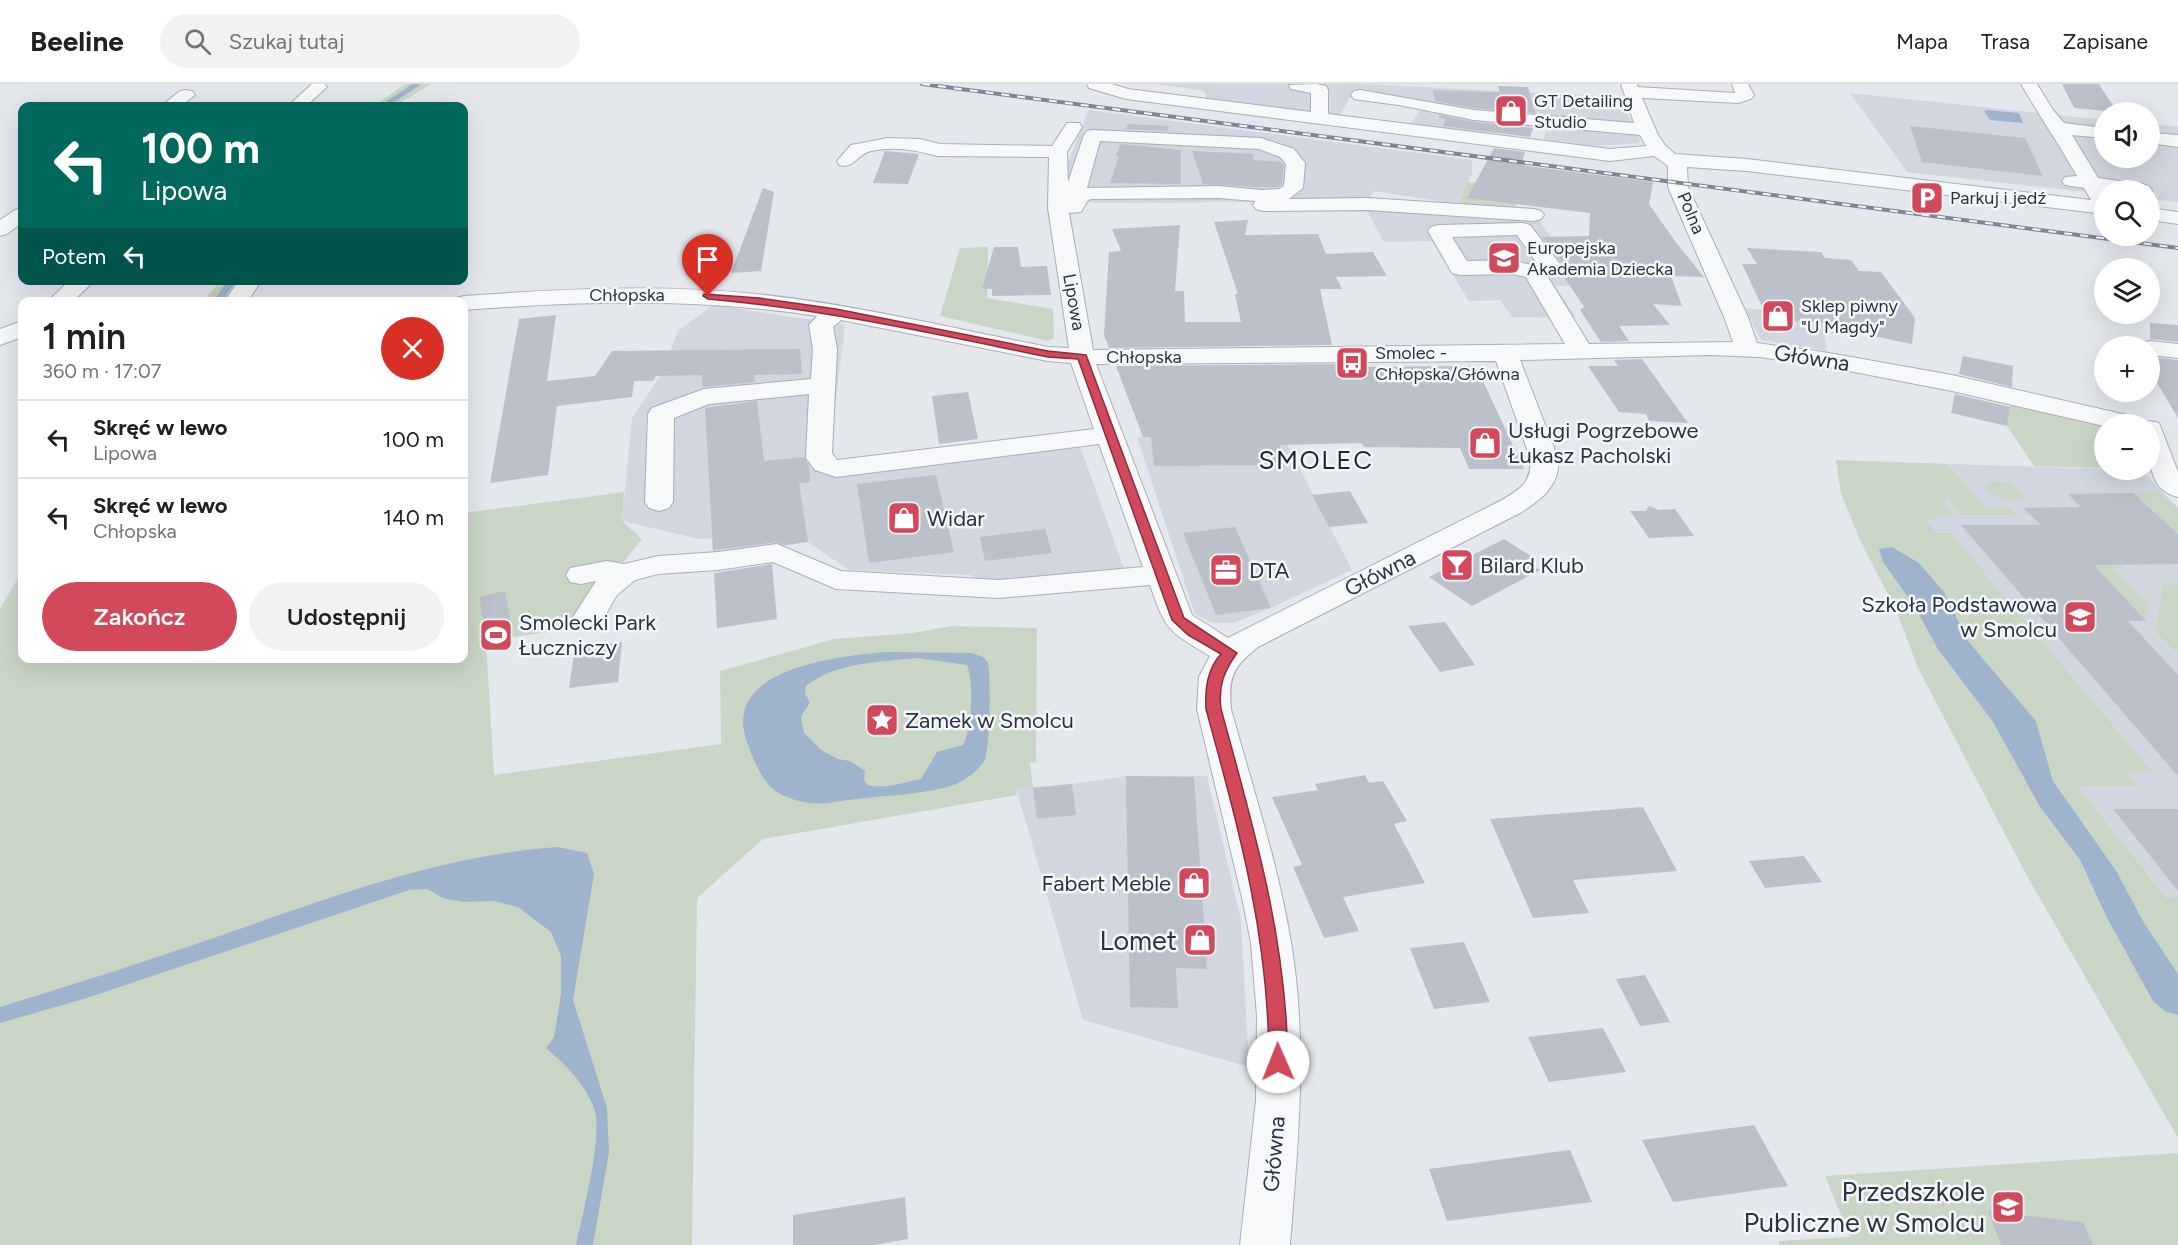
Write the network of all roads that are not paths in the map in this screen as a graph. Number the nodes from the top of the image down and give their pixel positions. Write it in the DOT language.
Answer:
graph roads {
  1 [pos="1740,84"];
  2 [pos="2029,84"];
  3 [pos="1099,86"];
  4 [pos="1297,86"];
  5 [pos="319,87"];
  6 [pos="1630,88"];
  7 [pos="1360,94"];
  8 [pos="186,95"];
  9 [pos="176,102"];
  10 [pos="301,102"];
  11 [pos="1317,118"];
  12 [pos="1073,127"];
  13 [pos="2059,128"];
  14 [pos="1648,130"];
  15 [pos="2094,132"];
  16 [pos="2160,139"];
  17 [pos="2178,141"];
  18 [pos="1058,152"];
  19 [pos="1666,155"];
  20 [pos="846,161"];
  21 [pos="2058,180"];
  22 [pos="2094,188"];
  23 [pos="2094,194"];
  24 [pos="2094,196"];
  25 [pos="1070,204"];
  26 [pos="1534,215"];
  27 [pos="2160,215"];
  28 [pos="18,217"];
  29 [pos="2178,218"];
  30 [pos="0,230"];
  31 [pos="1534,272"];
  32 [pos="78,285"];
  33 [pos="64,297"];
  34 [pos="468,303"];
  35 [pos="836,312"];
  36 [pos="18,330"];
  37 [pos="0,338"];
  38 [pos="18,346"];
  39 [pos="0,347"];
  40 [pos="1747,349"];
  41 [pos="2160,349"];
  42 [pos="1582,351"];
  43 [pos="2178,351"];
  44 [pos="1506,354"];
  45 [pos="1083,357"];
  46 [pos="823,385"];
  47 [pos="2094,415"];
  48 [pos="2160,432"];
  49 [pos="1109,435"];
  50 [pos="2178,437"];
  51 [pos="2160,468"];
  52 [pos="2178,489"];
  53 [pos="659,502"];
  54 [pos="624,573"];
  55 [pos="1162,574"];
  56 [pos="581,575"];
  57 [pos="589,617"];
  58 [pos="1230,653"];
  59 [pos="1265,1245"];
  1 -- 6 [label="street"];
  2 -- 13 [label="street"];
  3 -- 11 [label="street"];
  4 -- 11 [label="street"];
  5 -- 10 [label="street"];
  6 -- 14 [label="street, Polna"];
  7 -- 14 [label="street"];
  8 -- 9 [label="street"];
  11 -- 19 [label="street"];
  12 -- 18 [label="street"];
  13 -- 15 [label="street"];
  13 -- 22 [label="street"];
  14 -- 19 [label="street, Polna"];
  16 -- 17 [label="street"];
  18 -- 20 [label="street"];
  18 -- 25 [label="street, Lipowa"];
  19 -- 24 [label="street"];
  19 -- 40 [label="street, Polna"];
  21 -- 23 [label="street"];
  25 -- 25 [label="street"];
  25 -- 26 [label="street"];
  25 -- 45 [label="street, Lipowa"];
  27 -- 29 [label="street"];
  28 -- 30 [label="street"];
  31 -- 42 [label="street"];
  32 -- 33 [label="street"];
  34 -- 35 [label="street, Chłopska"];
  35 -- 45 [label="street, Chłopska"];
  35 -- 46 [label="street"];
  36 -- 37 [label="street"];
  38 -- 39 [label="street"];
  40 -- 42 [label="street, Główna"];
  40 -- 47 [label="street, Główna"];
  41 -- 43 [label="street"];
  42 -- 44 [label="street, Główna"];
  44 -- 45 [label="street, Chłopska"];
  44 -- 58 [label="street, Główna"];
  45 -- 49 [label="street, Lipowa"];
  46 -- 49 [label="street"];
  46 -- 53 [label="street"];
  48 -- 50 [label="street"];
  49 -- 55 [label="street, Lipowa"];
  51 -- 52 [label="street"];
  54 -- 55 [label="street"];
  54 -- 56 [label="street"];
  54 -- 57 [label="street"];
  55 -- 58 [label="street, Lipowa"];
  58 -- 59 [label="street, Główna"];
}
